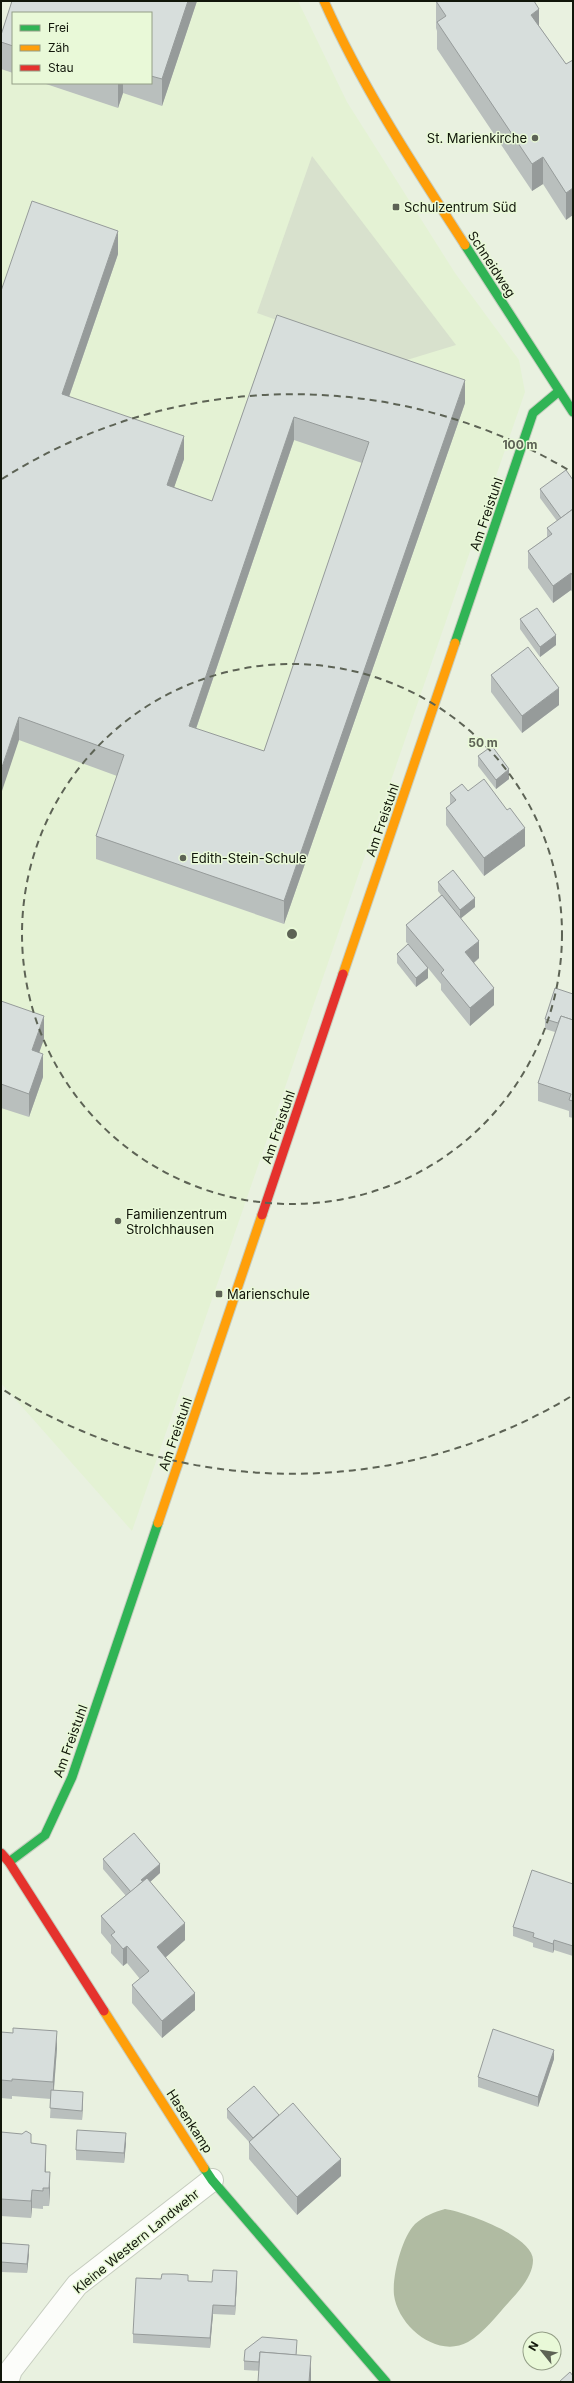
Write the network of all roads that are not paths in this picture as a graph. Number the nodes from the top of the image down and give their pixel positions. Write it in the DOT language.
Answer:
graph roads {
  1 [pos="324,1"];
  2 [pos="558,392"];
  3 [pos="573,412"];
  4 [pos="1,1854"];
  5 [pos="9,1862"];
  6 [pos="212,2180"];
  7 [pos="7,2382"];
  8 [pos="386,2382"];
  1 -- 2 [label="street, Schneidweg"];
  2 -- 3 [label="street, Schneidweg"];
  2 -- 5 [label="street, Am Freistuhl"];
  4 -- 5 [label="street, Hasenkamp"];
  5 -- 6 [label="street, Hasenkamp"];
  6 -- 7 [label="street, Kleine Western Landwehr"];
  6 -- 8 [label="street, Hasenkamp"];
}
